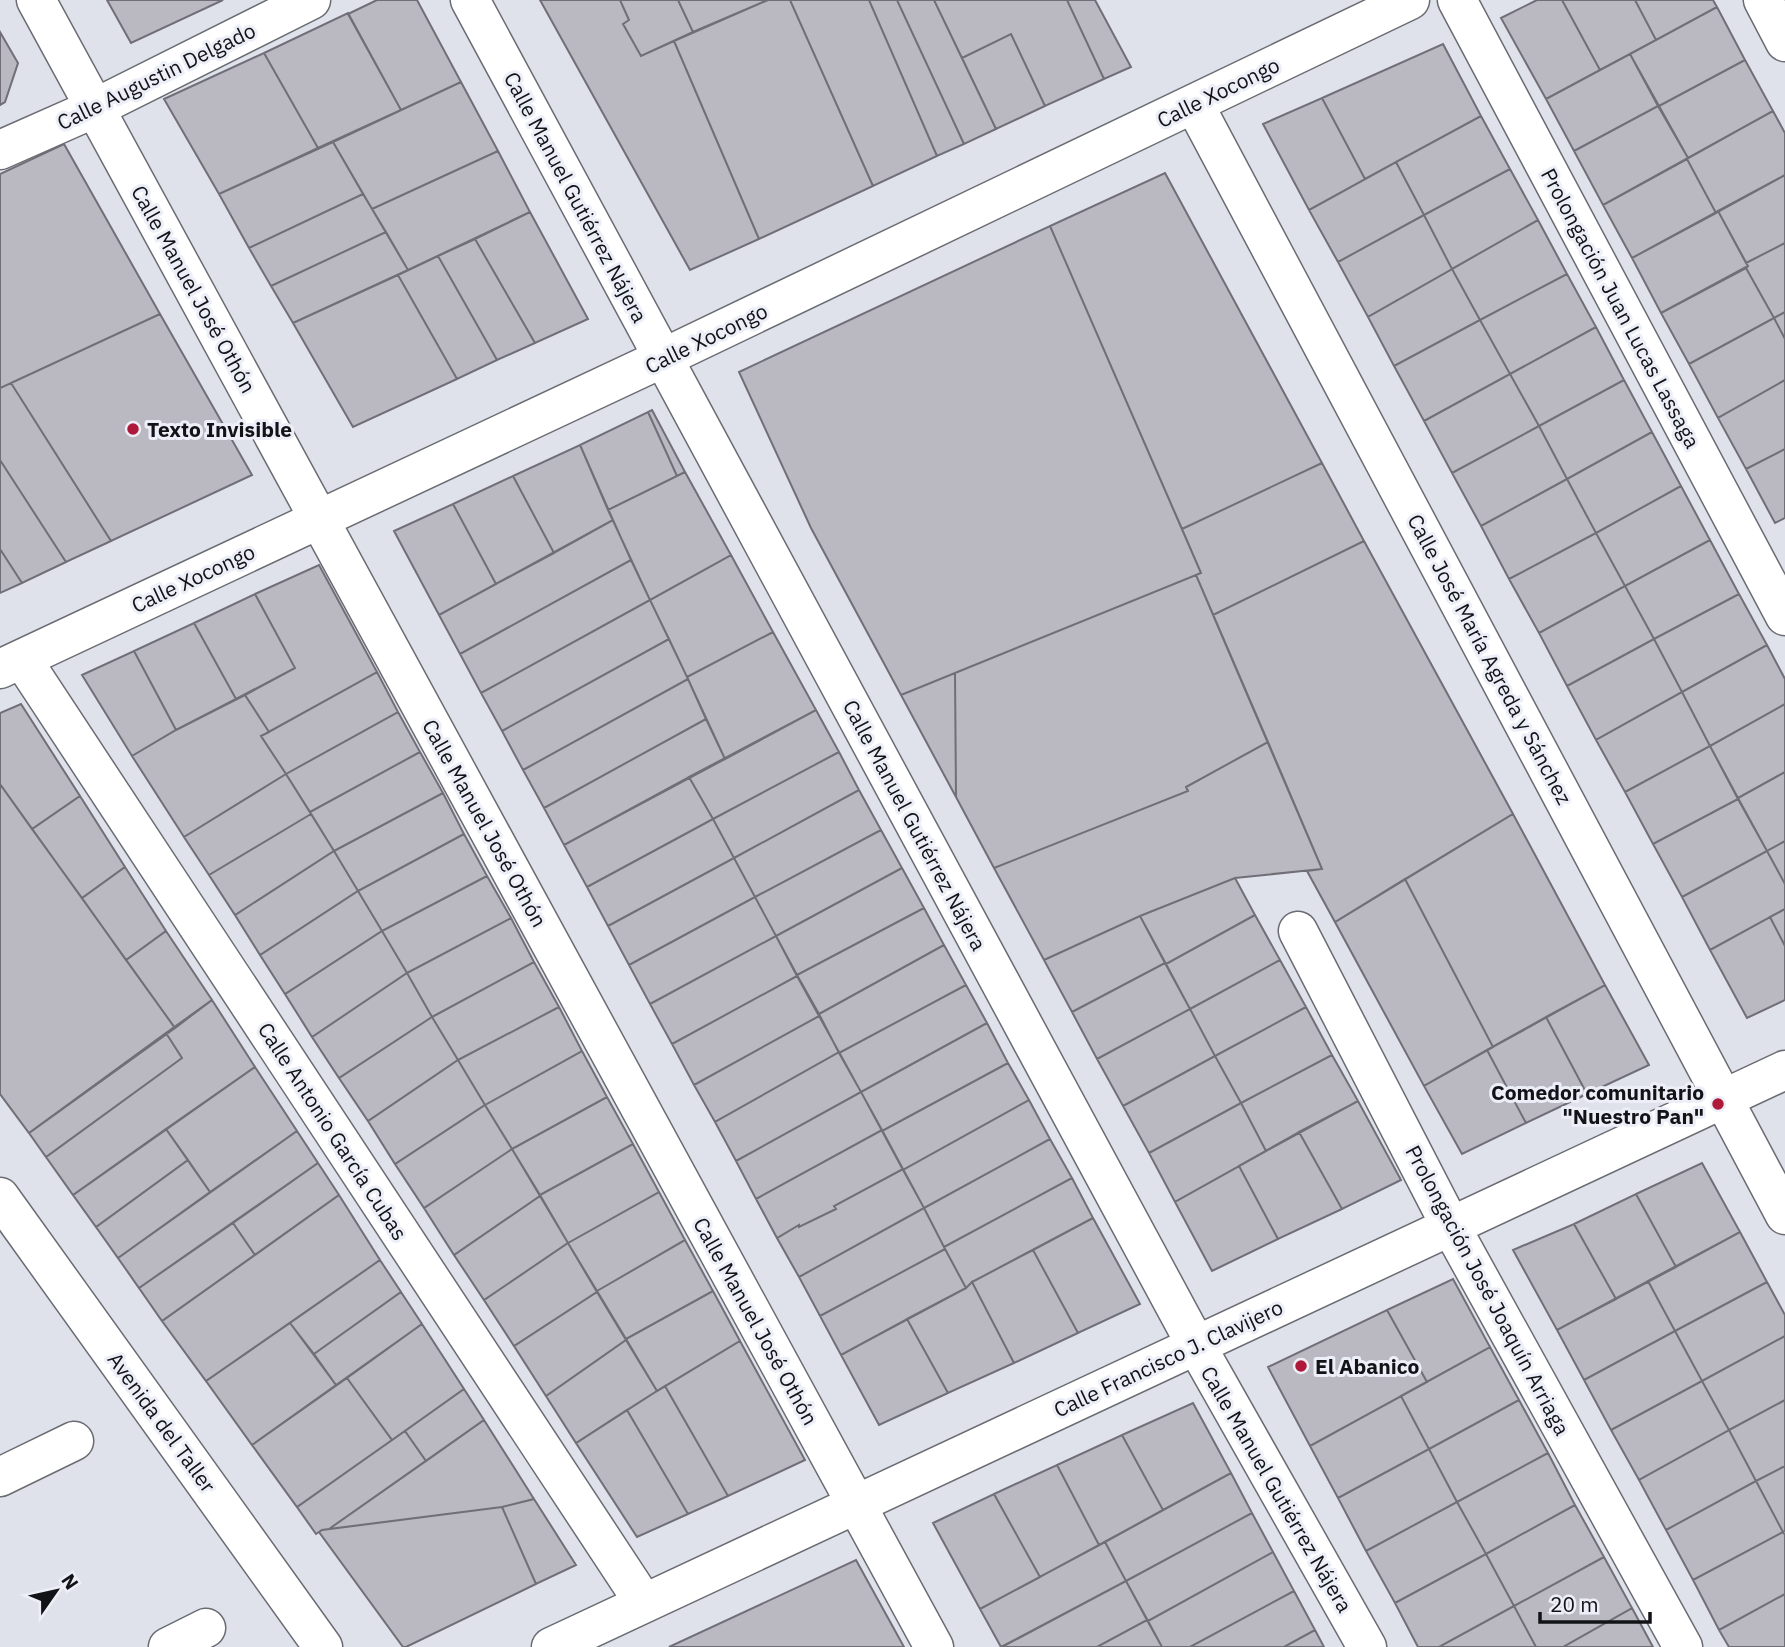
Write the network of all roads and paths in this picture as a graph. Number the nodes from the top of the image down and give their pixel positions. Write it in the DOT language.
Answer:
graph roads {
  1 [pos="36,0"];
  2 [pos="312,0"];
  3 [pos="470,0"];
  4 [pos="1410,0"];
  5 [pos="1457,0"];
  6 [pos="1763,0"];
  7 [pos="1785,42"];
  8 [pos="1194,104"];
  9 [pos="95,108"];
  10 [pos="0,150"];
  11 [pos="663,358"];
  12 [pos="319,518"];
  13 [pos="1785,616"];
  14 [pos="11,664"];
  15 [pos="1298,931"];
  16 [pos="1785,1070"];
  17 [pos="1723,1098"];
  18 [pos="0,1197"];
  19 [pos="1785,1215"];
  20 [pos="1451,1227"];
  21 [pos="1196,1345"];
  22 [pos="74,1441"];
  23 [pos="0,1477"];
  24 [pos="856,1504"];
  25 [pos="643,1603"];
  26 [pos="206,1628"];
  27 [pos="168,1647"];
  28 [pos="323,1647"];
  29 [pos="551,1647"];
  30 [pos="934,1647"];
  31 [pos="1367,1647"];
  32 [pos="1683,1647"];
  1 -- 9 [label="street, Calle Manuel José Othón"];
  2 -- 9 [label="street, Calle Augustin Delgado"];
  3 -- 11 [label="street, Calle Manuel Gutiérrez Nájera"];
  4 -- 8 [label="street, Calle Xocongo"];
  5 -- 13 [label="street, Prolongación Juan Lucas Lassaga"];
  6 -- 7 [label="street"];
  8 -- 11 [label="street, Calle Xocongo"];
  8 -- 17 [label="street, Calle José María Agreda y Sánchez"];
  9 -- 10 [label="street, Calle Augustin Delgado"];
  9 -- 12 [label="street, Calle Manuel José Othón"];
  11 -- 12 [label="street, Calle Xocongo"];
  11 -- 21 [label="street, Calle Manuel Gutiérrez Nájera"];
  12 -- 14 [label="street, Calle Xocongo"];
  12 -- 24 [label="street, Calle Manuel José Othón"];
  14 -- 25 [label="street, Calle Antonio García Cubas"];
  15 -- 20 [label="street, Prolongación José Joaquín Arriaga"];
  16 -- 17 [label="street, Calle Francisco J. Clavijero"];
  17 -- 19 [label="street, Calle José María Agreda y Sánchez"];
  17 -- 20 [label="street, Calle Francisco J. Clavijero"];
  18 -- 28 [label="street, Avenida del Taller"];
  20 -- 21 [label="street, Calle Francisco J. Clavijero"];
  20 -- 32 [label="street, Prolongación José Joaquín Arriaga"];
  21 -- 24 [label="street, Calle Francisco J. Clavijero"];
  21 -- 31 [label="street, Calle Manuel Gutiérrez Nájera"];
  22 -- 23 [label="street"];
  24 -- 25 [label="street, Calle Francisco J. Clavijero"];
  24 -- 30 [label="street, Calle Manuel José Othón"];
  25 -- 29 [label="street, Calle Francisco J. Clavijero"];
  26 -- 27 [label="street"];
}
